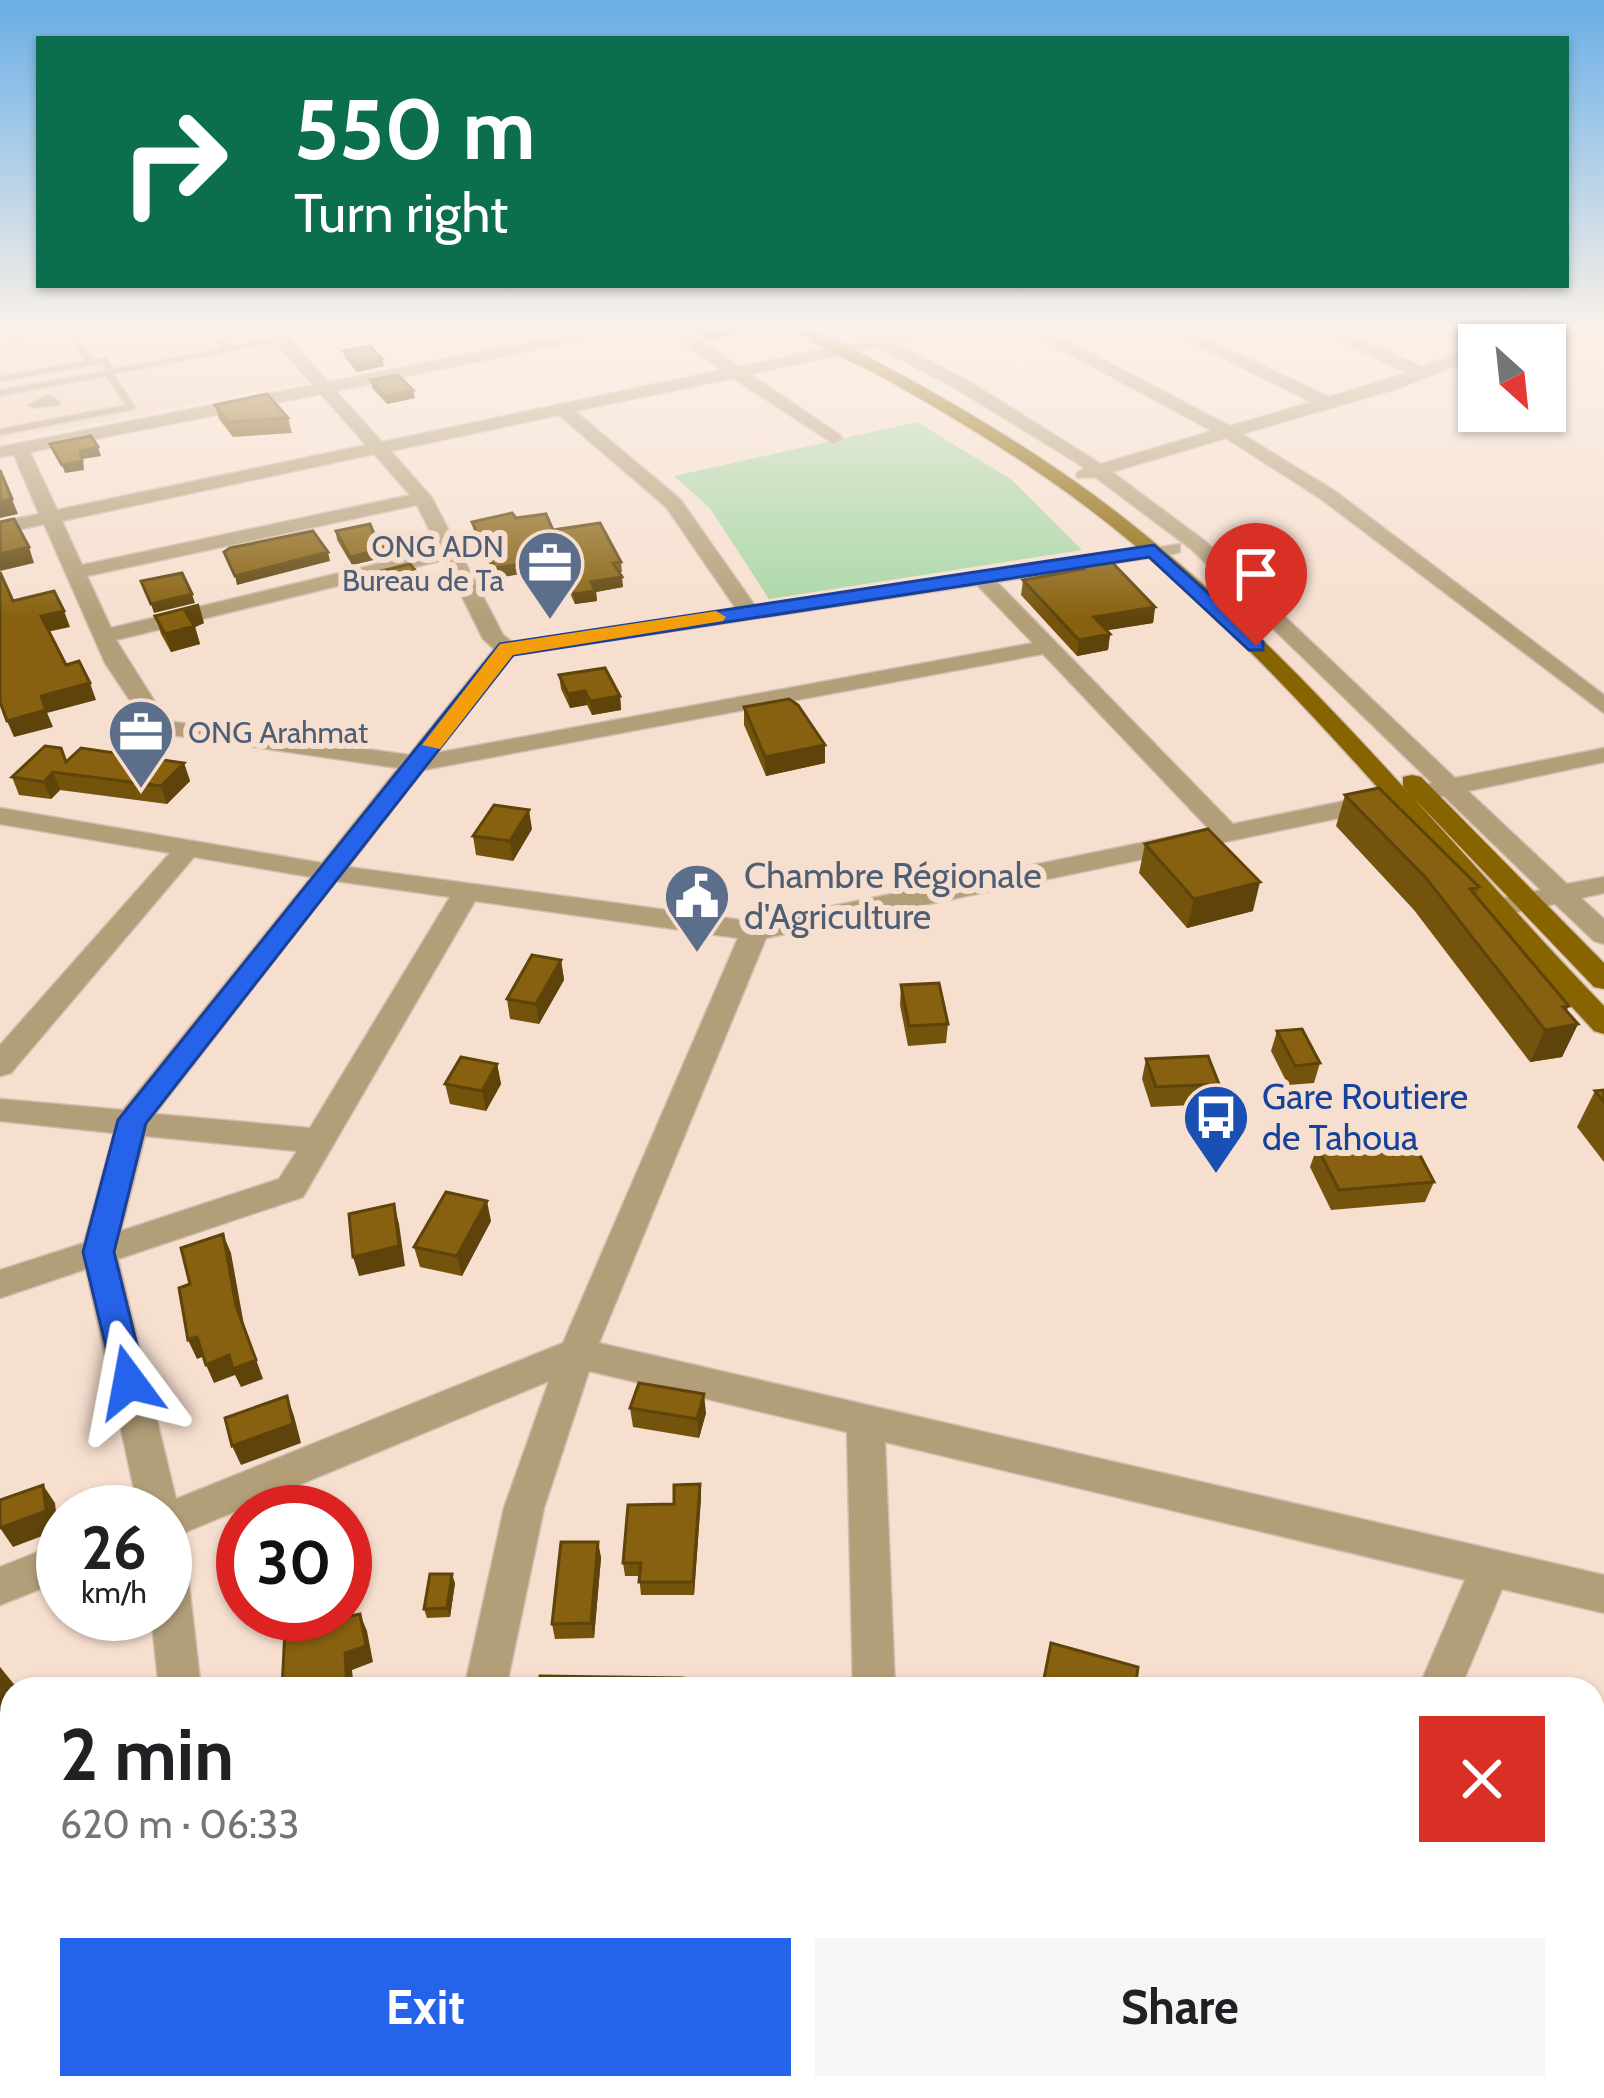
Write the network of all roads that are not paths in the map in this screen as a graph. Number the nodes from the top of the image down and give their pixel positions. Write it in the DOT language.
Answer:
graph roads {
  1 [pos="51,423"];
  2 [pos="150,423"];
  3 [pos="356,423"];
  4 [pos="491,423"];
  5 [pos="579,423"];
  6 [pos="810,423"];
  7 [pos="986,423"];
  8 [pos="993,423"];
  9 [pos="1210,423"];
  10 [pos="1267,423"];
  11 [pos="0,433"];
  12 [pos="1231,434"];
  13 [pos="834,439"];
  14 [pos="377,447"];
  15 [pos="10,451"];
  16 [pos="1078,476"];
  17 [pos="423,498"];
  18 [pos="52,518"];
  19 [pos="0,529"];
  20 [pos="1163,549"];
  21 [pos="454,552"];
  22 [pos="75,573"];
  23 [pos="981,577"];
  24 [pos="748,611"];
  25 [pos="105,636"];
  26 [pos="1048,647"];
  27 [pos="507,649"];
  28 [pos="1604,706"];
  29 [pos="1604,755"];
  30 [pos="418,764"];
  31 [pos="1451,787"];
  32 [pos="1410,795"];
  33 [pos="0,816"];
  34 [pos="1227,833"];
  35 [pos="187,849"];
  36 [pos="334,873"];
  37 [pos="1604,885"];
  38 [pos="469,888"];
  39 [pos="1563,895"];
  40 [pos="1528,901"];
  41 [pos="1499,907"];
  42 [pos="755,931"];
  43 [pos="1604,935"];
  44 [pos="1604,980"];
  45 [pos="1604,1024"];
  46 [pos="0,1065"];
  47 [pos="0,1110"];
  48 [pos="133,1120"];
  49 [pos="319,1141"];
  50 [pos="99,1252"];
  51 [pos="0,1284"];
  52 [pos="577,1353"];
  53 [pos="866,1420"];
  54 [pos="153,1485"];
  55 [pos="192,1511"];
  56 [pos="1491,1567"];
  57 [pos="36,1572"];
  58 [pos="0,1586"];
  59 [pos="1604,1594"];
  60 [pos="175,1641"];
  61 [pos="179,1677"];
  62 [pos="487,1677"];
  63 [pos="874,1677"];
  64 [pos="1444,1677"];
  1 -- 11 [label="lane"];
  2 -- 15 [label="street"];
  3 -- 14 [label="street"];
  4 -- 14 [label="street"];
  5 -- 24 [label="street"];
  6 -- 13 [label="street"];
  7 -- 16 [label="main road"];
  8 -- 16 [label="street"];
  9 -- 12 [label="street"];
  10 -- 12 [label="street"];
  12 -- 16 [label="street"];
  12 -- 28 [label="street"];
  14 -- 17 [label="street"];
  14 -- 18 [label="street"];
  15 -- 18 [label="street"];
  16 -- 20 [label="main road"];
  16 -- 31 [label="street"];
  17 -- 21 [label="street"];
  17 -- 22 [label="street"];
  18 -- 19 [label="street"];
  18 -- 22 [label="street"];
  20 -- 23 [label="street"];
  20 -- 32 [label="main road"];
  21 -- 25 [label="street"];
  21 -- 27 [label="street"];
  22 -- 25 [label="street"];
  23 -- 24 [label="street"];
  23 -- 26 [label="street"];
  24 -- 27 [label="street"];
  25 -- 30 [label="street"];
  26 -- 30 [label="street"];
  26 -- 34 [label="street"];
  27 -- 30 [label="street"];
  29 -- 31 [label="street"];
  30 -- 36 [label="street"];
  31 -- 32 [label="street"];
  31 -- 39 [label="street"];
  32 -- 34 [label="street"];
  32 -- 40 [label="main road"];
  32 -- 41 [label="main road"];
  33 -- 35 [label="street"];
  34 -- 42 [label="street"];
  35 -- 36 [label="street"];
  35 -- 46 [label="street"];
  36 -- 38 [label="street"];
  36 -- 48 [label="street"];
  37 -- 39 [label="street"];
  38 -- 42 [label="street"];
  38 -- 49 [label="street"];
  39 -- 40 [label="street"];
  39 -- 43 [label="street"];
  40 -- 41 [label="street"];
  40 -- 44 [label="main road"];
  41 -- 45 [label="main road"];
  42 -- 52 [label="street"];
  47 -- 48 [label="street"];
  48 -- 49 [label="street"];
  48 -- 50 [label="street"];
  49 -- 50 [label="street"];
  50 -- 51 [label="street"];
  50 -- 54 [label="street"];
  52 -- 53 [label="street"];
  52 -- 55 [label="street"];
  52 -- 62 [label="street"];
  53 -- 56 [label="street"];
  53 -- 63 [label="street"];
  56 -- 59 [label="street"];
  56 -- 64 [label="street"];
  57 -- 58 [label="street"];
  60 -- 61 [label="street"];
}
